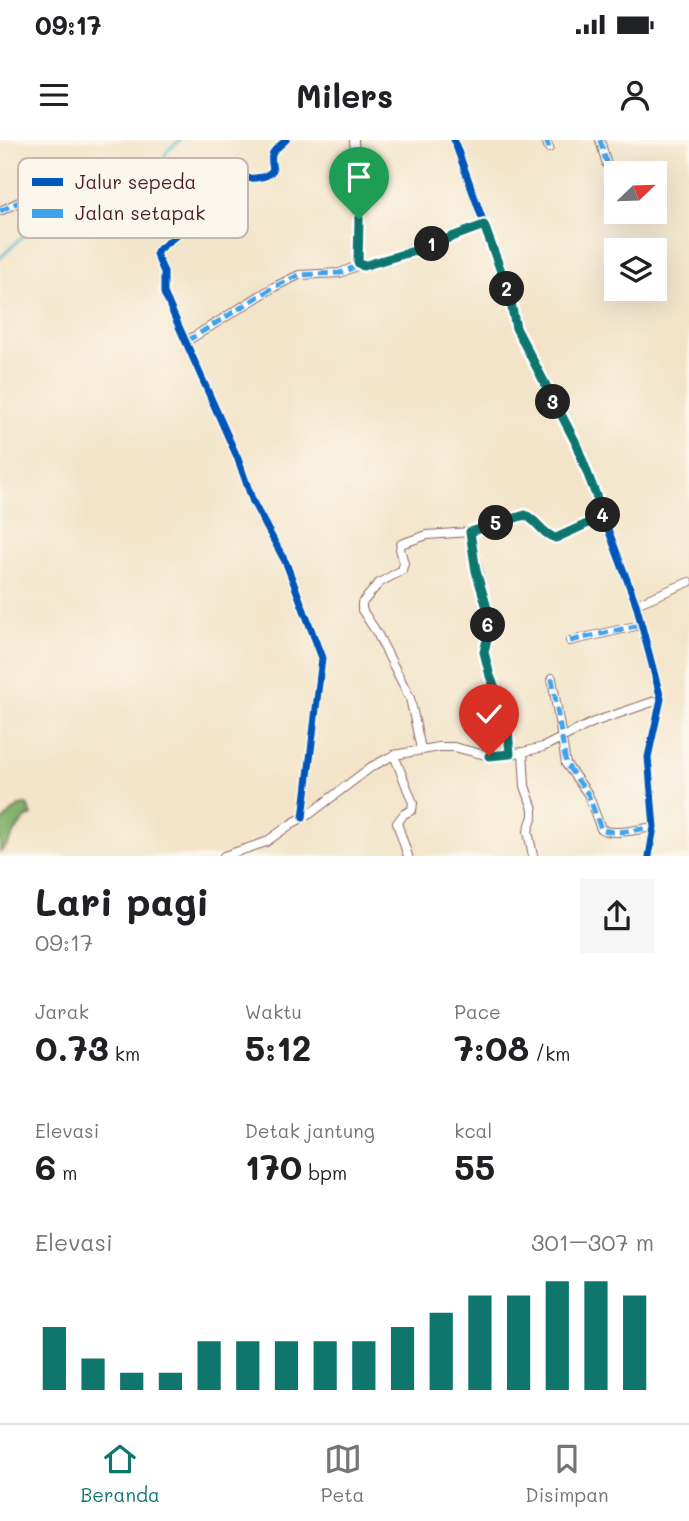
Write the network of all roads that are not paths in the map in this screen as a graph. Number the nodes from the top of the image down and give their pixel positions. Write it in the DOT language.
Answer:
graph roads {
  1 [pos="286,140"];
  2 [pos="354,140"];
  3 [pos="454,140"];
  4 [pos="600,140"];
  5 [pos="606,161"];
  6 [pos="248,178"];
  7 [pos="18,202"];
  8 [pos="0,211"];
  9 [pos="484,225"];
  10 [pos="172,238"];
  11 [pos="359,265"];
  12 [pos="187,341"];
  13 [pos="604,516"];
  14 [pos="470,532"];
  15 [pos="689,582"];
  16 [pos="636,604"];
  17 [pos="640,625"];
  18 [pos="570,641"];
  19 [pos="552,678"];
  20 [pos="661,699"];
  21 [pos="560,738"];
  22 [pos="421,749"];
  23 [pos="523,752"];
  24 [pos="510,754"];
  25 [pos="394,755"];
  26 [pos="303,818"];
  27 [pos="653,827"];
  28 [pos="224,856"];
  29 [pos="408,856"];
  30 [pos="533,856"];
  31 [pos="649,856"];
  1 -- 6 [label="street"];
  2 -- 11 [label="street"];
  3 -- 9 [label="street"];
  4 -- 5 [label="street"];
  7 -- 8 [label="street"];
  9 -- 11 [label="street"];
  9 -- 13 [label="street"];
  10 -- 12 [label="street"];
  11 -- 12 [label="street"];
  12 -- 26 [label="street"];
  13 -- 14 [label="street"];
  13 -- 16 [label="street"];
  14 -- 22 [label="street"];
  14 -- 24 [label="street"];
  15 -- 16 [label="street"];
  16 -- 17 [label="street"];
  17 -- 18 [label="street"];
  17 -- 20 [label="street"];
  19 -- 21 [label="street"];
  20 -- 21 [label="street"];
  20 -- 27 [label="street"];
  21 -- 23 [label="street"];
  21 -- 27 [label="street"];
  22 -- 24 [label="street"];
  22 -- 25 [label="street"];
  23 -- 24 [label="street"];
  23 -- 30 [label="street"];
  25 -- 26 [label="street"];
  25 -- 29 [label="street"];
  26 -- 28 [label="street"];
  27 -- 31 [label="street"];
}
